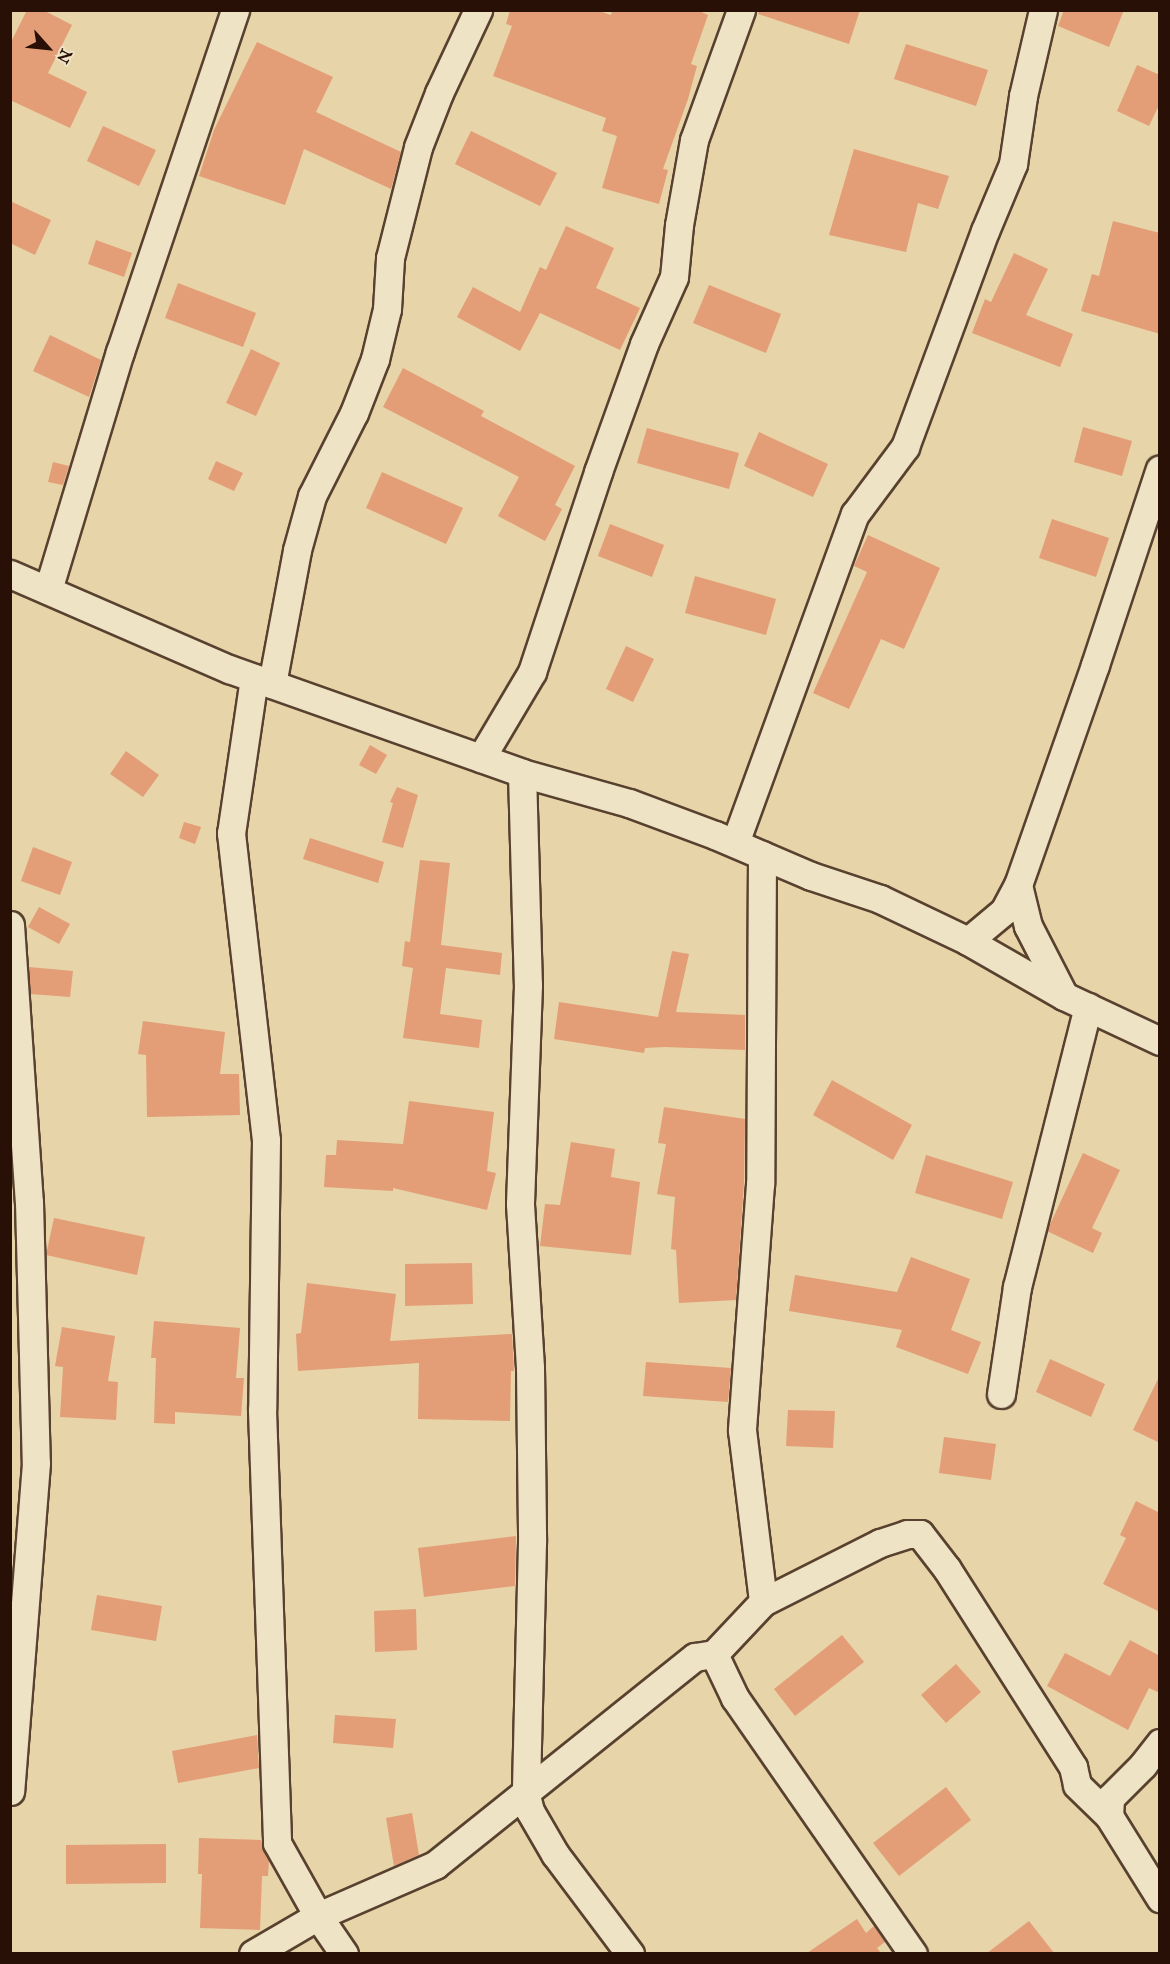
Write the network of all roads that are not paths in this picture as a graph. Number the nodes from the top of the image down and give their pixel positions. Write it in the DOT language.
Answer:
graph roads {
  1 [pos="235,10"];
  2 [pos="478,10"];
  3 [pos="741,10"];
  4 [pos="1043,10"];
  5 [pos="1160,469"];
  6 [pos="10,574"];
  7 [pos="48,590"];
  8 [pos="263,681"];
  9 [pos="481,758"];
  10 [pos="522,773"];
  11 [pos="735,843"];
  12 [pos="762,855"];
  13 [pos="1018,885"];
  14 [pos="10,925"];
  15 [pos="968,940"];
  16 [pos="1076,1002"];
  17 [pos="1160,1041"];
  18 [pos="1001,1394"];
  19 [pos="763,1602"];
  20 [pos="714,1654"];
  21 [pos="1160,1743"];
  22 [pos="10,1791"];
  23 [pos="526,1795"];
  24 [pos="1109,1816"];
  25 [pos="1160,1898"];
  26 [pos="318,1916"];
  27 [pos="253,1953"];
  28 [pos="344,1953"];
  29 [pos="630,1953"];
  30 [pos="914,1953"];
  1 -- 7 [label="street"];
  2 -- 8 [label="street"];
  3 -- 9 [label="street"];
  4 -- 11 [label="street"];
  5 -- 13 [label="street"];
  6 -- 7 [label="street"];
  7 -- 8 [label="street"];
  8 -- 9 [label="street"];
  8 -- 26 [label="street"];
  9 -- 10 [label="street"];
  10 -- 11 [label="street"];
  10 -- 23 [label="street"];
  11 -- 12 [label="street"];
  12 -- 15 [label="street"];
  12 -- 19 [label="street"];
  13 -- 15 [label="street"];
  13 -- 16 [label="street"];
  14 -- 22 [label="street"];
  15 -- 16 [label="street"];
  16 -- 17 [label="street"];
  16 -- 18 [label="street"];
  19 -- 20 [label="street"];
  19 -- 24 [label="street"];
  20 -- 23 [label="street"];
  20 -- 30 [label="street"];
  21 -- 24 [label="street"];
  23 -- 26 [label="street"];
  23 -- 29 [label="street"];
  24 -- 25 [label="street"];
  26 -- 27 [label="street"];
  26 -- 28 [label="street"];
}
